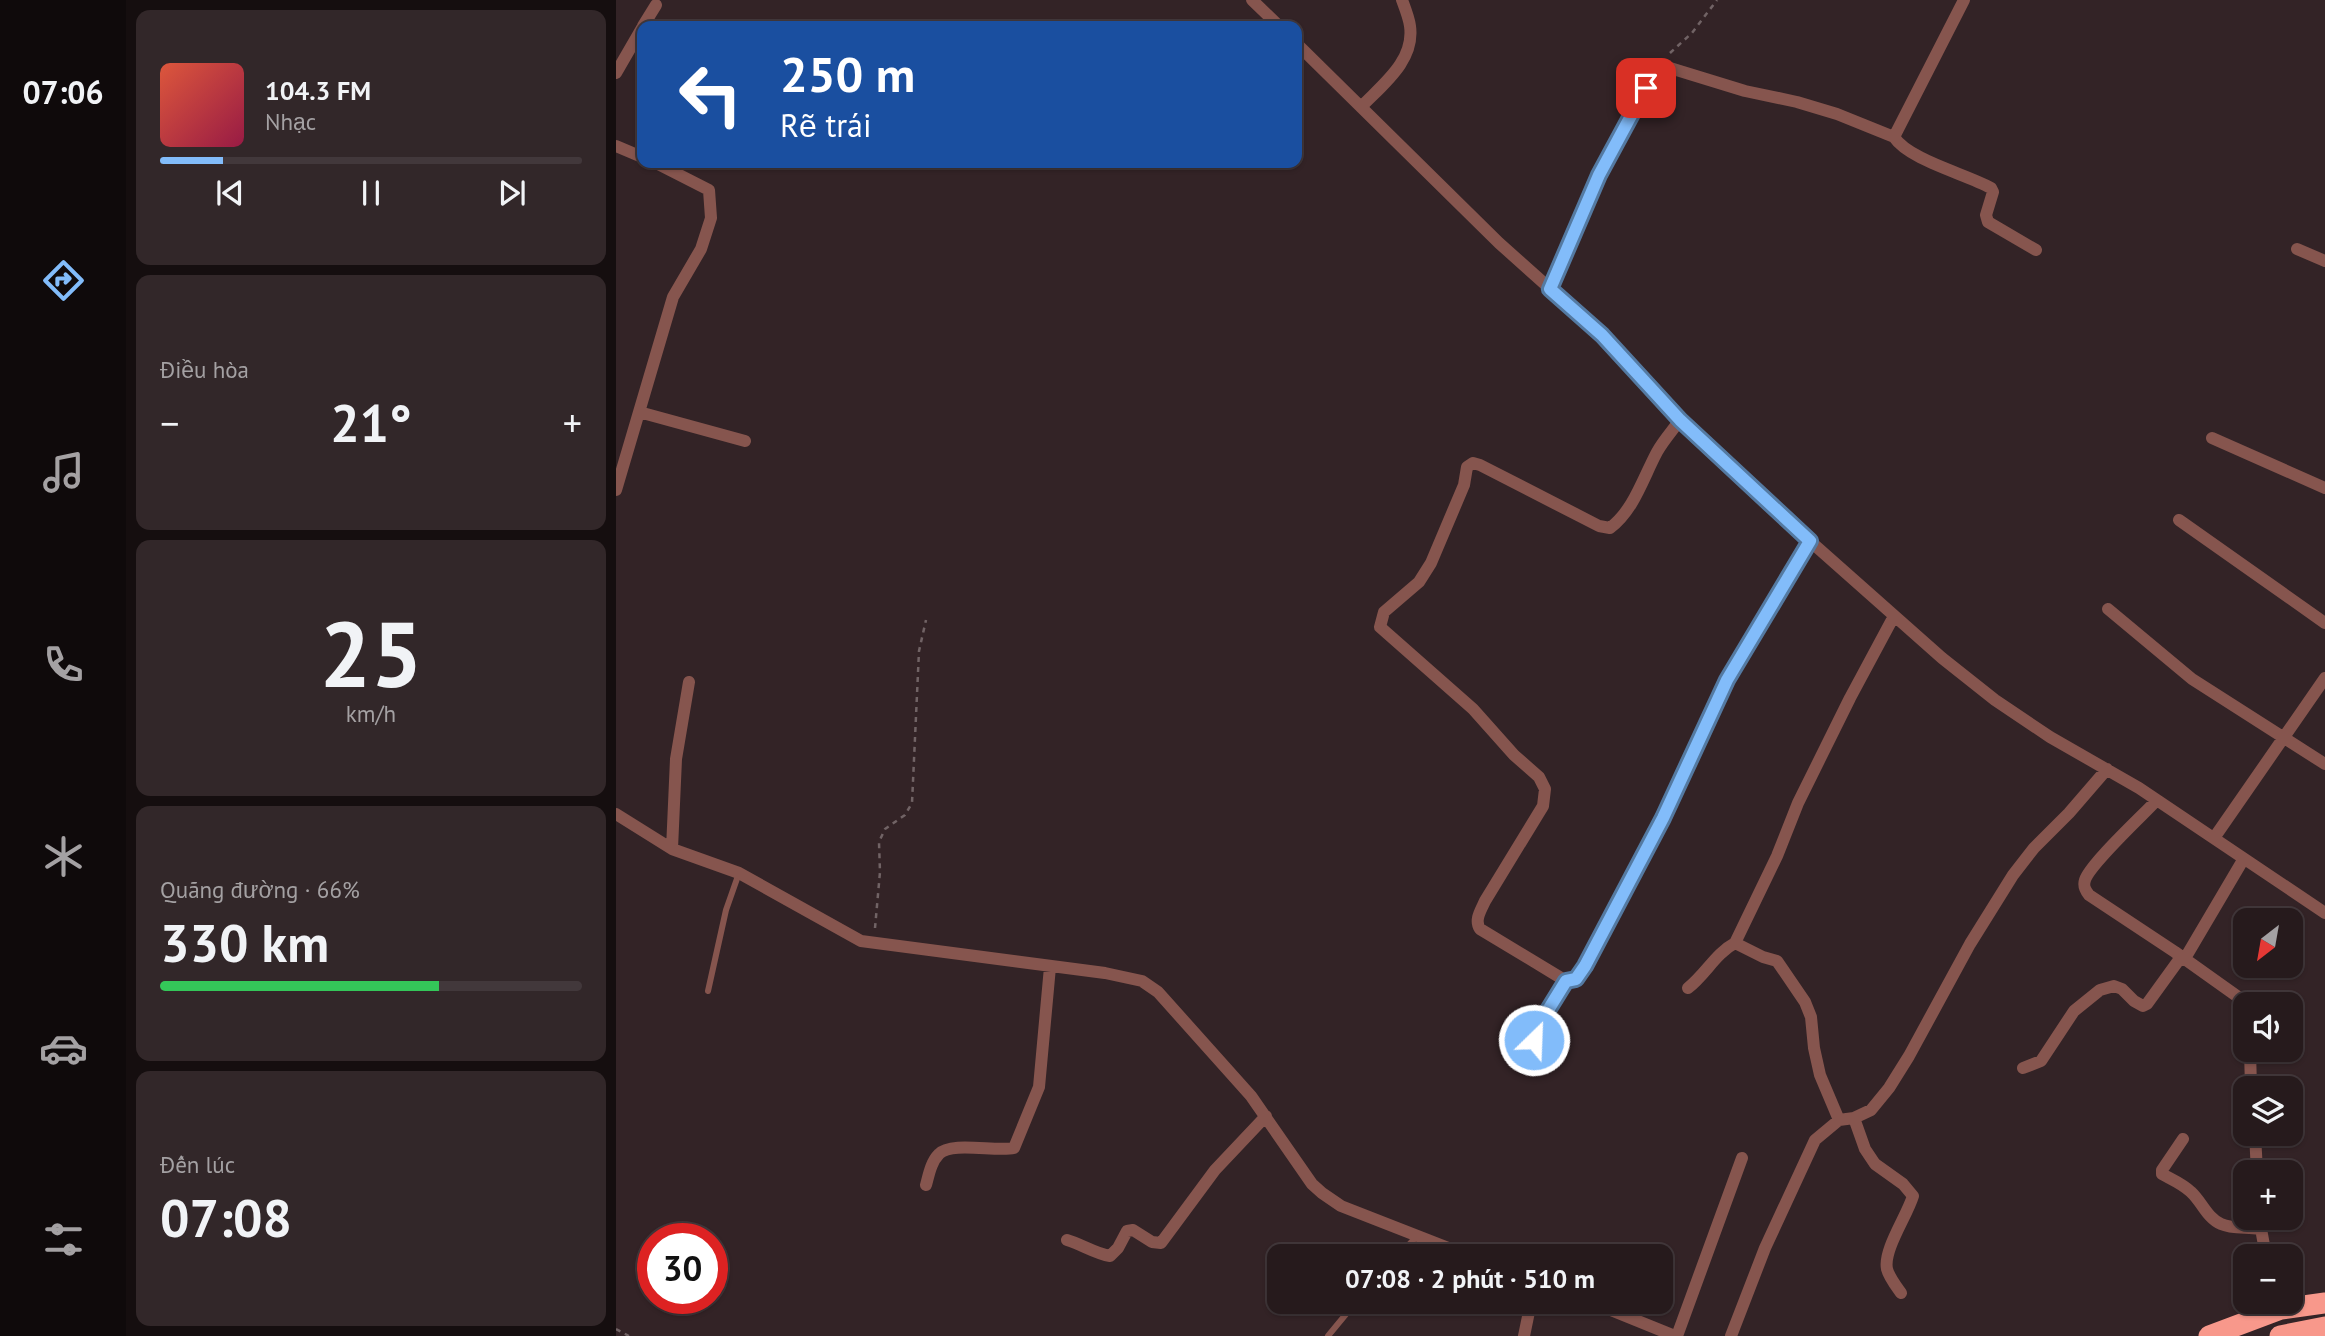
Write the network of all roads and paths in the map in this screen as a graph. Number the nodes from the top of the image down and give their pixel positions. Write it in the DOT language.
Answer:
graph roads {
  1 [pos="1252,0"];
  2 [pos="1402,0"];
  3 [pos="1717,0"];
  4 [pos="1964,0"];
  5 [pos="656,5"];
  6 [pos="647,21"];
  7 [pos="1274,21"];
  8 [pos="637,37"];
  9 [pos="1302,49"];
  10 [pos="1659,66"];
  11 [pos="616,73"];
  12 [pos="1361,107"];
  13 [pos="1894,138"];
  14 [pos="616,146"];
  15 [pos="637,155"];
  16 [pos="666,168"];
  17 [pos="2297,249"];
  18 [pos="2036,250"];
  19 [pos="2325,261"];
  20 [pos="1550,289"];
  21 [pos="639,412"];
  22 [pos="1680,420"];
  23 [pos="2212,438"];
  24 [pos="745,441"];
  25 [pos="2325,488"];
  26 [pos="616,490"];
  27 [pos="2179,520"];
  28 [pos="1810,541"];
  29 [pos="2108,609"];
  30 [pos="1894,616"];
  31 [pos="926,621"];
  32 [pos="2325,622"];
  33 [pos="2325,678"];
  34 [pos="690,682"];
  35 [pos="2284,737"];
  36 [pos="2325,764"];
  37 [pos="2107,769"];
  38 [pos="2156,801"];
  39 [pos="616,814"];
  40 [pos="2214,838"];
  41 [pos="672,849"];
  42 [pos="2244,860"];
  43 [pos="739,873"];
  44 [pos="2325,914"];
  45 [pos="874,943"];
  46 [pos="1735,943"];
  47 [pos="2183,959"];
  48 [pos="1051,967"];
  49 [pos="1566,981"];
  50 [pos="1688,988"];
  51 [pos="708,990"];
  52 [pos="2233,994"];
  53 [pos="1556,1059"];
  54 [pos="2023,1068"];
  55 [pos="1266,1116"];
  56 [pos="1854,1118"];
  57 [pos="1839,1120"];
  58 [pos="2183,1139"];
  59 [pos="1742,1158"];
  60 [pos="926,1185"];
  61 [pos="2233,1227"];
  62 [pos="1418,1235"];
  63 [pos="1067,1240"];
  64 [pos="1409,1244"];
  65 [pos="1440,1244"];
  66 [pos="1901,1293"];
  67 [pos="2325,1303"];
  68 [pos="2303,1304"];
  69 [pos="1346,1314"];
  70 [pos="1529,1314"];
  71 [pos="1621,1314"];
  72 [pos="2261,1314"];
  73 [pos="2325,1327"];
  74 [pos="616,1329"];
  75 [pos="629,1336"];
  76 [pos="1328,1336"];
  77 [pos="1524,1336"];
  78 [pos="1676,1336"];
  79 [pos="1731,1336"];
  80 [pos="2208,1336"];
  81 [pos="2280,1336"];
  1 -- 7 [label="street"];
  2 -- 12 [label="street"];
  3 -- 10 [label="path"];
  4 -- 13 [label="street"];
  5 -- 6 [label="street"];
  8 -- 11 [label="street"];
  9 -- 12 [label="street"];
  10 -- 13 [label="street"];
  10 -- 20 [label="street"];
  12 -- 20 [label="street"];
  13 -- 18 [label="street"];
  14 -- 15 [label="street"];
  16 -- 21 [label="street"];
  17 -- 19 [label="street"];
  20 -- 22 [label="street"];
  21 -- 24 [label="street"];
  21 -- 26 [label="street"];
  22 -- 28 [label="street"];
  22 -- 49 [label="street"];
  23 -- 25 [label="street"];
  27 -- 32 [label="street"];
  28 -- 30 [label="street"];
  28 -- 49 [label="street"];
  29 -- 35 [label="street"];
  30 -- 37 [label="street"];
  30 -- 46 [label="street"];
  31 -- 45 [label="path"];
  33 -- 35 [label="street"];
  34 -- 41 [label="street"];
  35 -- 36 [label="street"];
  35 -- 40 [label="street"];
  37 -- 38 [label="street"];
  37 -- 56 [label="street"];
  38 -- 40 [label="street"];
  38 -- 47 [label="street"];
  39 -- 41 [label="street"];
  40 -- 42 [label="street"];
  41 -- 43 [label="street"];
  42 -- 44 [label="street"];
  42 -- 47 [label="street"];
  43 -- 45 [label="street"];
  43 -- 51 [label="lane"];
  45 -- 48 [label="street"];
  46 -- 50 [label="street"];
  46 -- 57 [label="street"];
  47 -- 52 [label="street"];
  47 -- 54 [label="street"];
  48 -- 55 [label="street"];
  48 -- 60 [label="street"];
  49 -- 53 [label="street"];
  55 -- 62 [label="street"];
  55 -- 63 [label="street"];
  56 -- 57 [label="street"];
  56 -- 66 [label="street"];
  57 -- 79 [label="street"];
  58 -- 61 [label="street"];
  59 -- 78 [label="street"];
  62 -- 64 [label="lane"];
  62 -- 65 [label="street"];
  67 -- 68 [label="highway"];
  69 -- 76 [label="lane"];
  70 -- 77 [label="street"];
  71 -- 78 [label="street"];
  72 -- 80 [label="highway"];
  73 -- 81 [label="highway"];
  74 -- 75 [label="path"];
}
